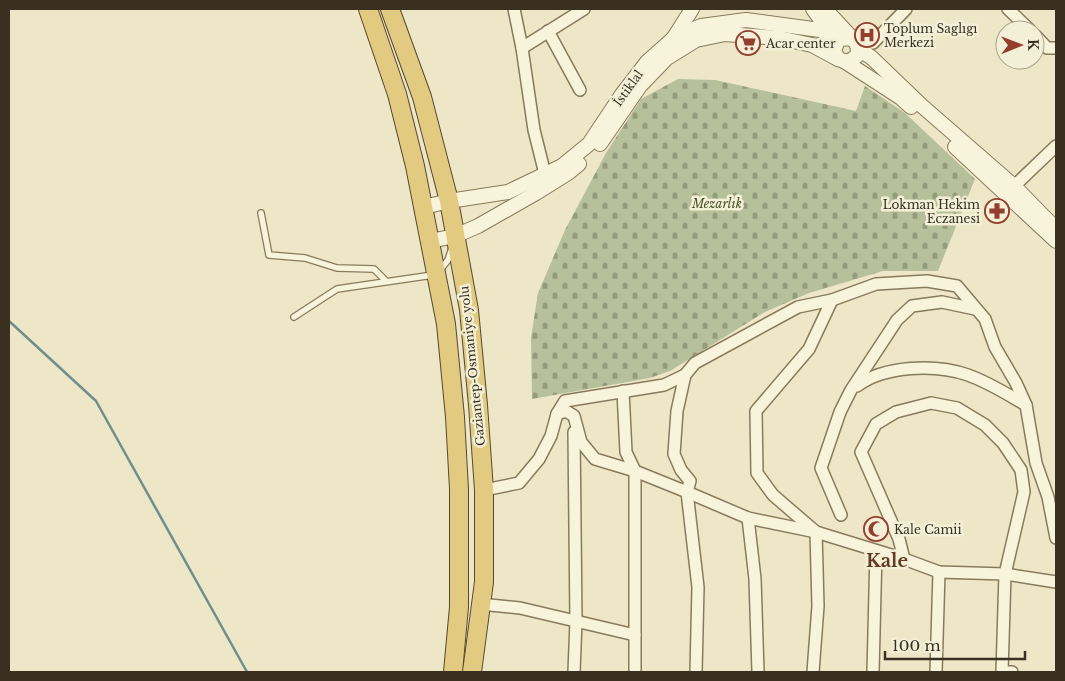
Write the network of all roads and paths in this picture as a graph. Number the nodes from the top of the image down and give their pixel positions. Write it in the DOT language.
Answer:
graph roads {
  1 [pos="368,9"];
  2 [pos="390,9"];
  3 [pos="514,9"];
  4 [pos="584,9"];
  5 [pos="692,9"];
  6 [pos="813,9"];
  7 [pos="825,9"];
  8 [pos="906,9"];
  9 [pos="1008,9"];
  10 [pos="1020,20"];
  11 [pos="548,31"];
  12 [pos="827,33"];
  13 [pos="673,39"];
  14 [pos="854,42"];
  15 [pos="522,48"];
  16 [pos="839,57"];
  17 [pos="580,90"];
  18 [pos="1056,146"];
  19 [pos="545,174"];
  20 [pos="1010,190"];
  21 [pos="449,201"];
  22 [pos="424,207"];
  23 [pos="261,213"];
  24 [pos="1056,229"];
  25 [pos="456,236"];
  26 [pos="430,240"];
  27 [pos="1056,241"];
  28 [pos="437,275"];
  29 [pos="386,281"];
  30 [pos="832,300"];
  31 [pos="975,309"];
  32 [pos="294,317"];
  33 [pos="685,376"];
  34 [pos="851,390"];
  35 [pos="623,392"];
  36 [pos="1026,405"];
  37 [pos="558,414"];
  38 [pos="574,416"];
  39 [pos="635,471"];
  40 [pos="484,490"];
  41 [pos="687,492"];
  42 [pos="841,515"];
  43 [pos="748,518"];
  44 [pos="816,532"];
  45 [pos="1056,538"];
  46 [pos="876,551"];
  47 [pos="904,559"];
  48 [pos="939,572"];
  49 [pos="1004,574"];
  50 [pos="1056,582"];
  51 [pos="480,604"];
  52 [pos="576,621"];
  53 [pos="635,635"];
  54 [pos="453,672"];
  55 [pos="472,672"];
  56 [pos="574,672"];
  57 [pos="636,672"];
  58 [pos="696,672"];
  59 [pos="758,672"];
  60 [pos="813,672"];
  61 [pos="873,672"];
  62 [pos="936,672"];
  63 [pos="1002,672"];
  64 [pos="1006,672"];
  65 [pos="1012,672"];
  1 -- 22 [label="highway, Gaziantep-Osmaniye yolu"];
  2 -- 21 [label="highway, Gaziantep-Osmaniye yolu"];
  3 -- 15 [label="street"];
  4 -- 11 [label="street"];
  5 -- 13 [label="street"];
  6 -- 12 [label="street"];
  7 -- 14 [label="street"];
  8 -- 14 [label="street"];
  9 -- 10 [label="street"];
  11 -- 15 [label="street"];
  11 -- 17 [label="street"];
  12 -- 13 [label="street, İstiklal"];
  12 -- 14 [label="street, İstiklal"];
  12 -- 16 [label="street"];
  13 -- 19 [label="street, İstiklal"];
  14 -- 16 [label="street"];
  14 -- 16 [label="street"];
  14 -- 20 [label="street"];
  15 -- 19 [label="street"];
  16 -- 20 [label="street"];
  16 -- 25 [label="street"];
  18 -- 20 [label="street"];
  19 -- 21 [label="street, İstiklal"];
  20 -- 24 [label="street"];
  20 -- 27 [label="street"];
  21 -- 22 [label="street, İstiklal"];
  21 -- 25 [label="highway, Gaziantep-Osmaniye yolu"];
  22 -- 26 [label="highway, Gaziantep-Osmaniye yolu"];
  23 -- 29 [label="lane"];
  25 -- 26 [label="street"];
  25 -- 28 [label="lane"];
  25 -- 40 [label="highway, Gaziantep-Osmaniye yolu"];
  26 -- 28 [label="highway, Gaziantep-Osmaniye yolu"];
  28 -- 29 [label="lane"];
  28 -- 54 [label="highway, Gaziantep-Osmaniye yolu"];
  29 -- 32 [label="lane"];
  30 -- 31 [label="street"];
  30 -- 33 [label="street"];
  30 -- 44 [label="street"];
  31 -- 34 [label="street"];
  31 -- 36 [label="street"];
  33 -- 35 [label="street"];
  33 -- 41 [label="street"];
  34 -- 36 [label="street"];
  34 -- 42 [label="street"];
  35 -- 37 [label="street"];
  35 -- 39 [label="street"];
  36 -- 45 [label="street"];
  37 -- 38 [label="street"];
  37 -- 40 [label="street"];
  38 -- 39 [label="street"];
  38 -- 52 [label="street"];
  39 -- 41 [label="street"];
  39 -- 53 [label="street"];
  40 -- 51 [label="highway, Gaziantep-Osmaniye yolu"];
  41 -- 43 [label="street"];
  41 -- 58 [label="street"];
  43 -- 44 [label="street"];
  43 -- 59 [label="street"];
  44 -- 46 [label="street"];
  44 -- 60 [label="street"];
  46 -- 47 [label="street"];
  46 -- 61 [label="street"];
  47 -- 48 [label="street"];
  47 -- 49 [label="street"];
  48 -- 49 [label="street"];
  48 -- 62 [label="street"];
  49 -- 50 [label="street"];
  49 -- 63 [label="street"];
  51 -- 52 [label="street"];
  51 -- 55 [label="highway, Gaziantep-Osmaniye yolu"];
  52 -- 53 [label="street"];
  52 -- 56 [label="street"];
  53 -- 57 [label="street"];
  64 -- 65 [label="street"];
}
